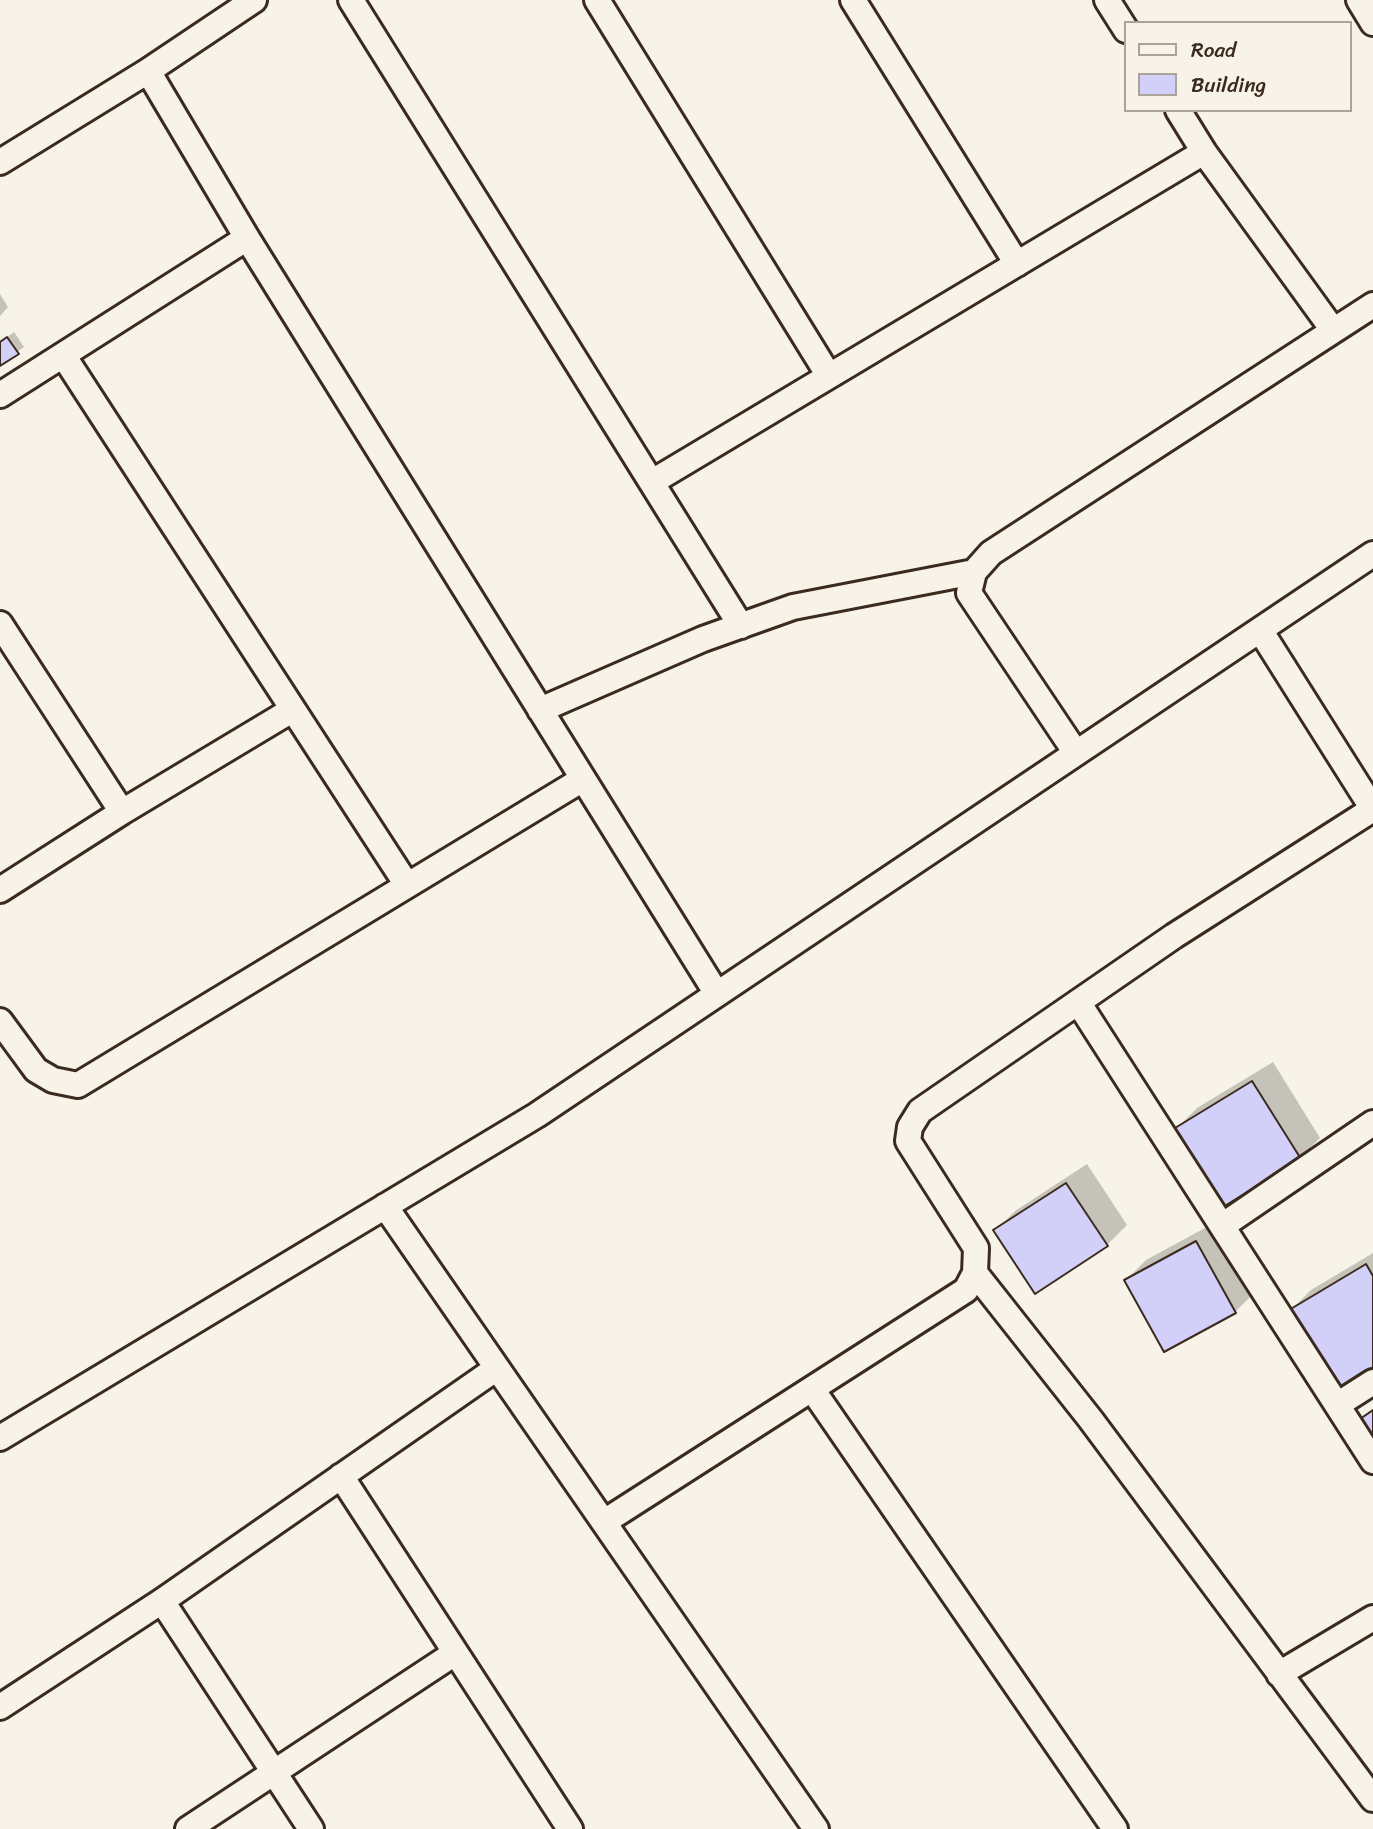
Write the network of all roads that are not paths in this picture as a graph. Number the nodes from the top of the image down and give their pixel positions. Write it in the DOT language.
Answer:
graph roads {
  1 [pos="254,0"];
  2 [pos="351,0"];
  3 [pos="853,0"];
  4 [pos="1107,0"];
  5 [pos="1359,0"];
  6 [pos="608,4"];
  7 [pos="1373,23"];
  8 [pos="1124,27"];
  9 [pos="148,71"];
  10 [pos="1179,112"];
  11 [pos="1205,152"];
  12 [pos="0,162"];
  13 [pos="247,238"];
  14 [pos="1017,264"];
  15 [pos="1373,304"];
  16 [pos="1333,330"];
  17 [pos="63,355"];
  18 [pos="829,376"];
  19 [pos="0,395"];
  20 [pos="652,482"];
  21 [pos="1373,554"];
  22 [pos="974,572"];
  23 [pos="0,624"];
  24 [pos="741,626"];
  25 [pos="1260,630"];
  26 [pos="292,710"];
  27 [pos="540,710"];
  28 [pos="1076,753"];
  29 [pos="583,779"];
  30 [pos="1373,809"];
  31 [pos="122,812"];
  32 [pos="407,886"];
  33 [pos="0,890"];
  34 [pos="717,994"];
  35 [pos="1078,1002"];
  36 [pos="0,1021"];
  37 [pos="1373,1123"];
  38 [pos="385,1206"];
  39 [pos="1222,1226"];
  40 [pos="975,1273"];
  41 [pos="497,1368"];
  42 [pos="1373,1382"];
  43 [pos="812,1389"];
  44 [pos="1337,1405"];
  45 [pos="0,1438"];
  46 [pos="1373,1461"];
  47 [pos="341,1476"];
  48 [pos="604,1522"];
  49 [pos="162,1601"];
  50 [pos="1373,1618"];
  51 [pos="456,1653"];
  52 [pos="1279,1674"];
  53 [pos="3,1697"];
  54 [pos="274,1772"];
  55 [pos="1373,1799"];
  56 [pos="188,1829"];
  57 [pos="311,1829"];
  58 [pos="570,1829"];
  59 [pos="816,1829"];
  60 [pos="1115,1829"];
  1 -- 9 [label="street"];
  2 -- 20 [label="street"];
  3 -- 14 [label="street"];
  4 -- 8 [label="street"];
  5 -- 7 [label="street"];
  6 -- 18 [label="street"];
  9 -- 12 [label="street"];
  9 -- 13 [label="street"];
  10 -- 11 [label="street"];
  11 -- 14 [label="street"];
  11 -- 16 [label="street"];
  13 -- 17 [label="street"];
  13 -- 27 [label="street"];
  14 -- 18 [label="street"];
  15 -- 16 [label="street"];
  16 -- 22 [label="street"];
  17 -- 19 [label="street"];
  17 -- 26 [label="street"];
  18 -- 20 [label="street"];
  20 -- 24 [label="street"];
  21 -- 25 [label="street"];
  22 -- 24 [label="street"];
  22 -- 28 [label="street"];
  23 -- 31 [label="street"];
  24 -- 27 [label="street"];
  25 -- 28 [label="street"];
  25 -- 30 [label="street"];
  26 -- 31 [label="street"];
  26 -- 32 [label="street"];
  27 -- 29 [label="street"];
  28 -- 34 [label="street"];
  29 -- 32 [label="street"];
  29 -- 34 [label="street"];
  30 -- 35 [label="street"];
  31 -- 33 [label="street"];
  32 -- 36 [label="street"];
  34 -- 38 [label="street"];
  35 -- 39 [label="street"];
  35 -- 40 [label="street"];
  37 -- 39 [label="street"];
  38 -- 41 [label="street"];
  38 -- 45 [label="street"];
  39 -- 44 [label="street"];
  40 -- 43 [label="street"];
  40 -- 52 [label="street"];
  41 -- 47 [label="street"];
  41 -- 48 [label="street"];
  42 -- 44 [label="street"];
  43 -- 48 [label="street"];
  43 -- 60 [label="street"];
  44 -- 46 [label="street"];
  47 -- 49 [label="street"];
  47 -- 51 [label="street"];
  48 -- 59 [label="street"];
  49 -- 53 [label="street"];
  49 -- 54 [label="street"];
  50 -- 52 [label="street"];
  51 -- 54 [label="street"];
  51 -- 58 [label="street"];
  52 -- 55 [label="street"];
  54 -- 56 [label="street"];
  54 -- 57 [label="street"];
}
